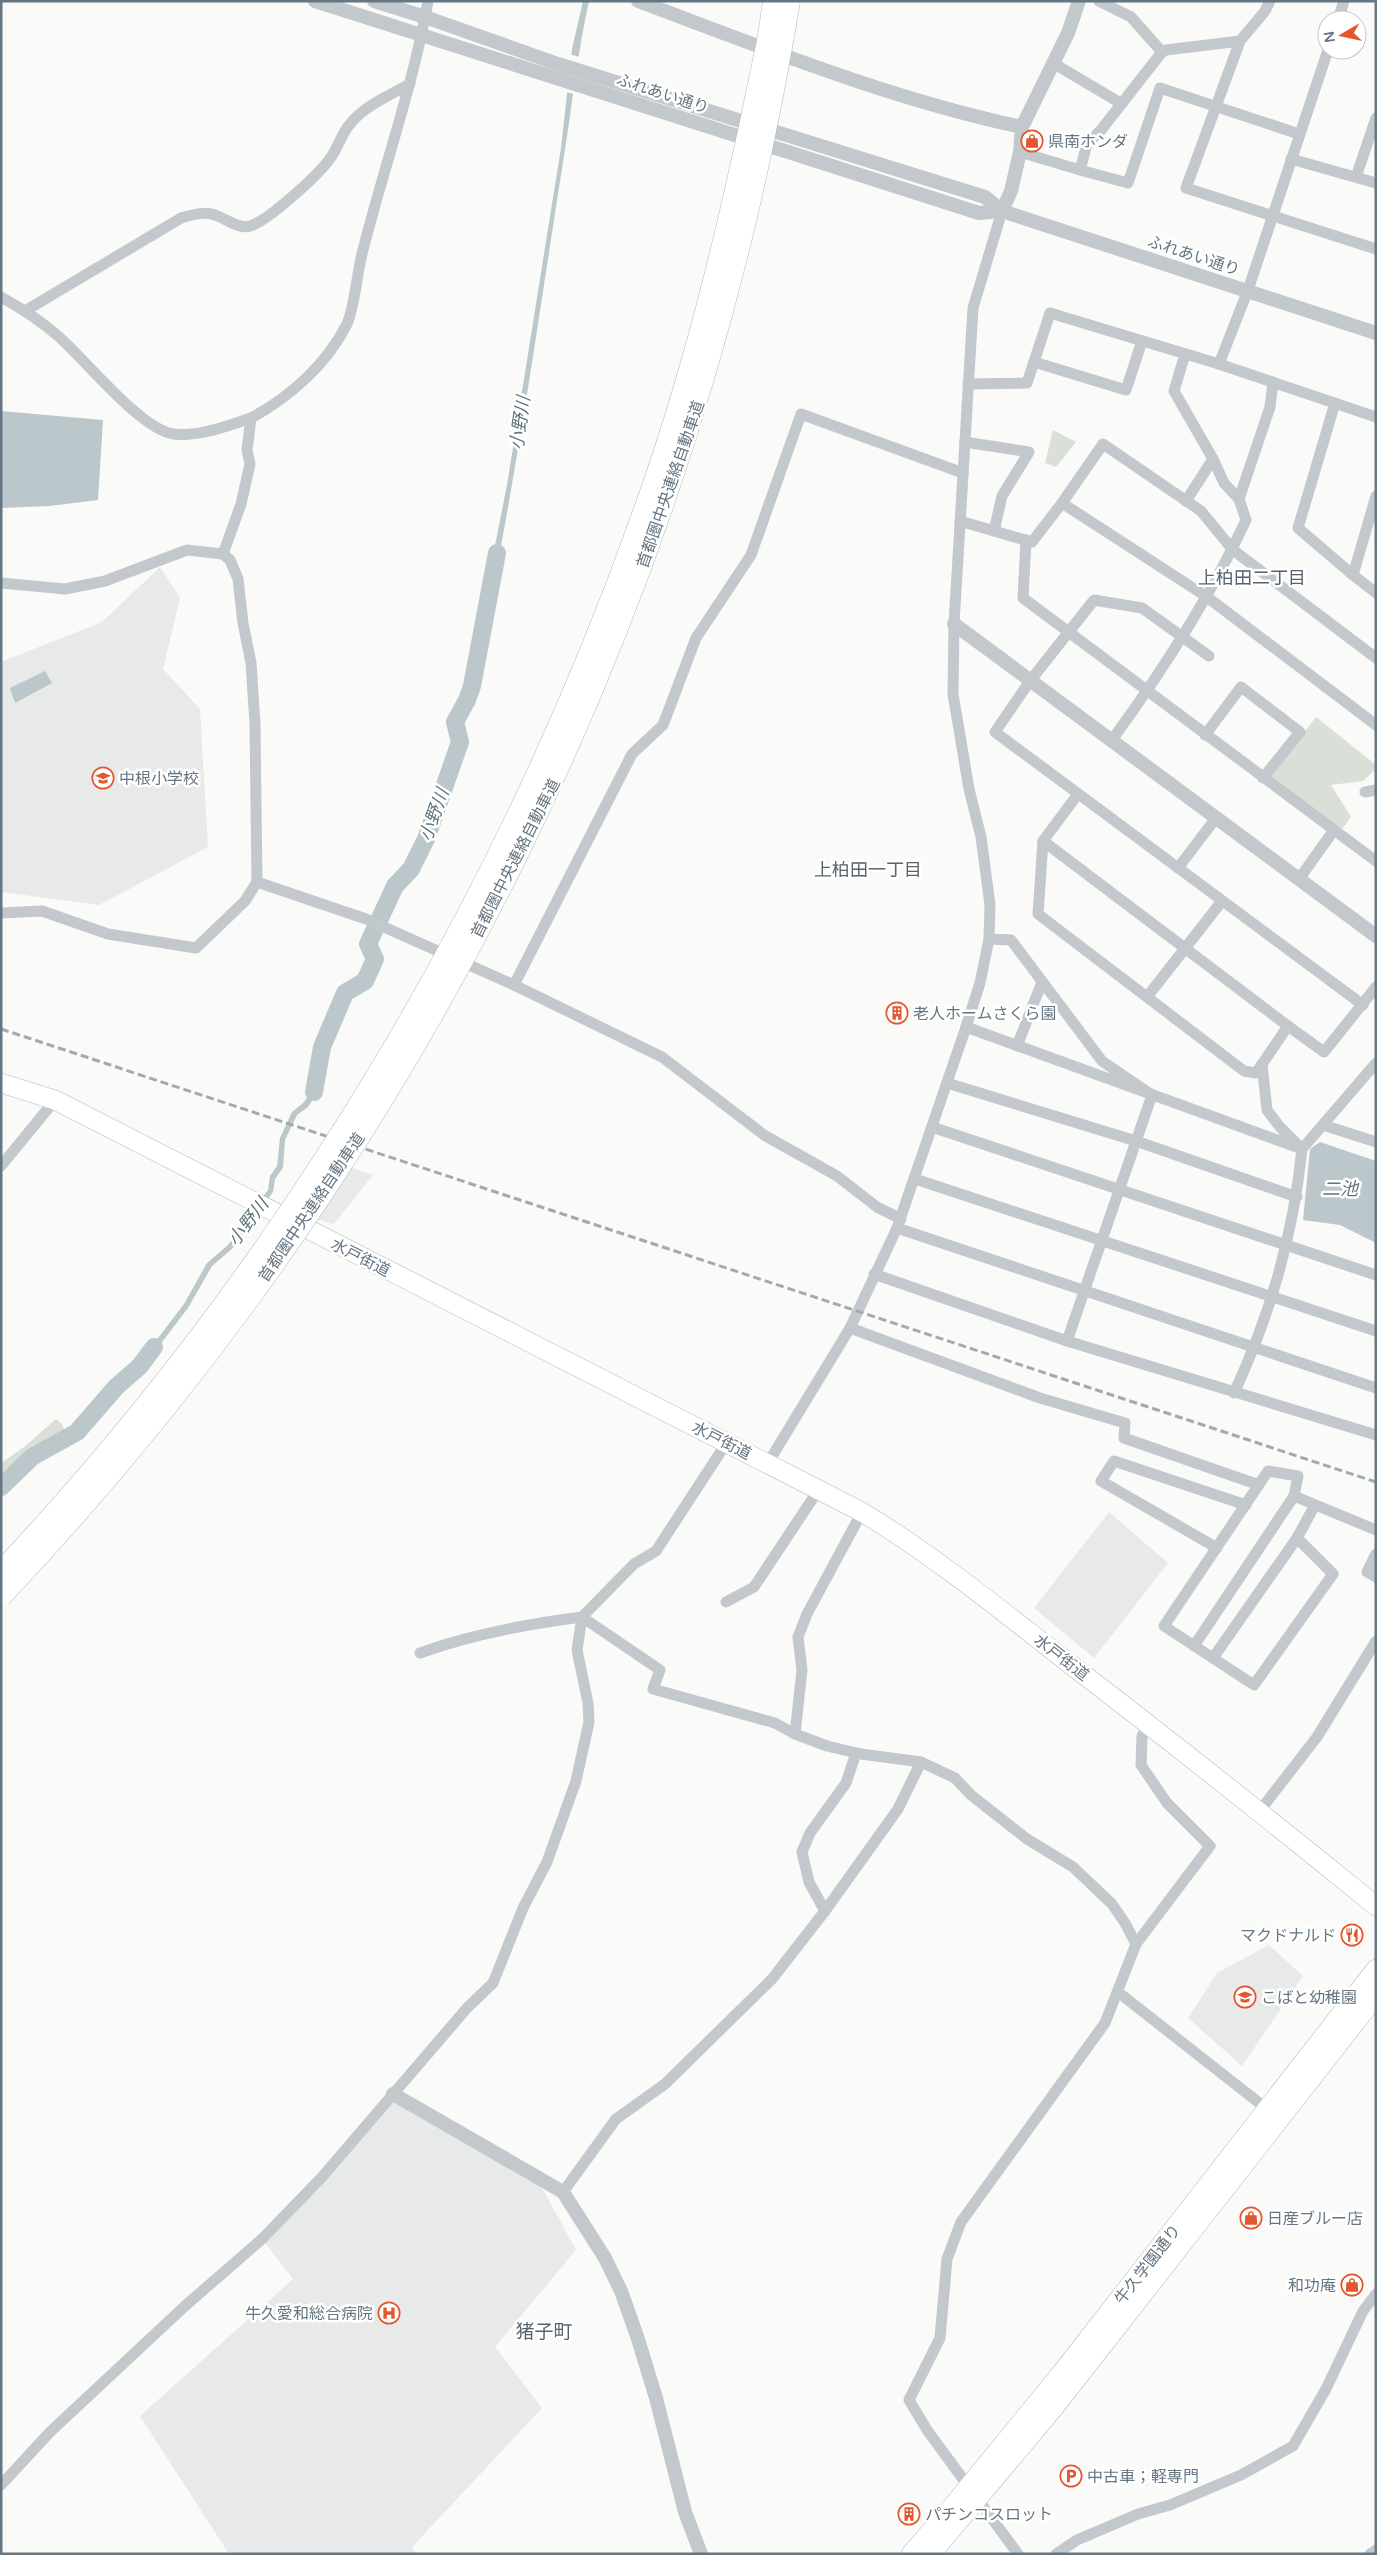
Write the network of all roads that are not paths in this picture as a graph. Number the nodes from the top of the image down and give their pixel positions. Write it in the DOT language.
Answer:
graph roads {
  1 [pos="315,1"];
  2 [pos="374,1"];
  3 [pos="428,1"];
  4 [pos="638,1"];
  5 [pos="773,1"];
  6 [pos="790,1"];
  7 [pos="1079,1"];
  8 [pos="1100,1"];
  9 [pos="1270,1"];
  10 [pos="425,17"];
  11 [pos="422,36"];
  12 [pos="1240,41"];
  13 [pos="1162,52"];
  14 [pos="1325,60"];
  15 [pos="1053,63"];
  16 [pos="557,71"];
  17 [pos="410,84"];
  18 [pos="1122,104"];
  19 [pos="1217,107"];
  20 [pos="1376,118"];
  21 [pos="1022,127"];
  22 [pos="1300,134"];
  23 [pos="1020,152"];
  24 [pos="1291,159"];
  25 [pos="1080,170"];
  26 [pos="1356,177"];
  27 [pos="1376,182"];
  28 [pos="1002,212"];
  29 [pos="1273,216"];
  30 [pos="1376,249"];
  31 [pos="1248,290"];
  32 [pos="1,297"];
  33 [pos="25,311"];
  34 [pos="1376,333"];
  35 [pos="1142,341"];
  36 [pos="1185,354"];
  37 [pos="1034,362"];
  38 [pos="1219,364"];
  39 [pos="1273,382"];
  40 [pos="968,384"];
  41 [pos="1335,403"];
  42 [pos="1376,417"];
  43 [pos="252,418"];
  44 [pos="965,442"];
  45 [pos="1213,459"];
  46 [pos="963,473"];
  47 [pos="1376,496"];
  48 [pos="1239,499"];
  49 [pos="1186,501"];
  50 [pos="1062,503"];
  51 [pos="960,521"];
  52 [pos="1364,530"];
  53 [pos="994,531"];
  54 [pos="1376,534"];
  55 [pos="1026,540"];
  56 [pos="1233,550"];
  57 [pos="223,554"];
  58 [pos="1353,575"];
  59 [pos="1,583"];
  60 [pos="1376,593"];
  61 [pos="1207,597"];
  62 [pos="954,624"];
  63 [pos="1068,633"];
  64 [pos="1182,637"];
  65 [pos="1210,656"];
  66 [pos="1376,658"];
  67 [pos="1030,681"];
  68 [pos="1146,692"];
  69 [pos="1376,725"];
  70 [pos="1205,735"];
  71 [pos="1112,740"];
  72 [pos="1264,778"];
  73 [pos="1078,794"];
  74 [pos="1216,818"];
  75 [pos="1334,830"];
  76 [pos="1043,841"];
  77 [pos="1376,861"];
  78 [pos="1178,868"];
  79 [pos="1298,879"];
  80 [pos="257,882"];
  81 [pos="1222,901"];
  82 [pos="1,913"];
  83 [pos="1376,936"];
  84 [pos="989,939"];
  85 [pos="1184,949"];
  86 [pos="1042,982"];
  87 [pos="514,985"];
  88 [pos="1376,987"];
  89 [pos="1147,997"];
  90 [pos="1363,1005"];
  91 [pos="1288,1026"];
  92 [pos="966,1027"];
  93 [pos="1017,1046"];
  94 [pos="1376,1063"];
  95 [pos="1262,1064"];
  96 [pos="947,1082"];
  97 [pos="1,1083"];
  98 [pos="1152,1095"];
  99 [pos="55,1100"];
  100 [pos="1323,1125"];
  101 [pos="932,1127"];
  102 [pos="1136,1142"];
  103 [pos="1376,1142"];
  104 [pos="1302,1149"];
  105 [pos="1,1166"];
  106 [pos="915,1179"];
  107 [pos="1120,1190"];
  108 [pos="1297,1197"];
  109 [pos="899,1224"];
  110 [pos="1102,1240"];
  111 [pos="1287,1247"];
  112 [pos="874,1274"];
  113 [pos="1376,1275"];
  114 [pos="1085,1289"];
  115 [pos="1273,1295"];
  116 [pos="850,1328"];
  117 [pos="1376,1331"];
  118 [pos="1067,1341"];
  119 [pos="1256,1346"];
  120 [pos="1376,1388"];
  121 [pos="1234,1393"];
  122 [pos="1376,1435"];
  123 [pos="727,1442"];
  124 [pos="768,1463"];
  125 [pos="1260,1485"];
  126 [pos="820,1489"];
  127 [pos="1294,1496"];
  128 [pos="1246,1505"];
  129 [pos="1315,1505"];
  130 [pos="862,1512"];
  131 [pos="1376,1530"];
  132 [pos="1297,1538"];
  133 [pos="1217,1548"];
  134 [pos="1376,1554"];
  135 [pos="1,1571"];
  136 [pos="1376,1577"];
  137 [pos="1,1597"];
  138 [pos="726,1602"];
  139 [pos="582,1617"];
  140 [pos="1376,1641"];
  141 [pos="1194,1646"];
  142 [pos="420,1653"];
  143 [pos="1213,1658"];
  144 [pos="1150,1725"];
  145 [pos="795,1734"];
  146 [pos="856,1753"];
  147 [pos="921,1762"];
  148 [pos="1258,1813"];
  149 [pos="1320,1861"];
  150 [pos="1343,1879"];
  151 [pos="1376,1894"];
  152 [pos="1376,1906"];
  153 [pos="825,1911"];
  154 [pos="1376,1922"];
  155 [pos="1136,1944"];
  156 [pos="1376,1954"];
  157 [pos="1376,1969"];
  158 [pos="1118,1992"];
  159 [pos="1376,1996"];
  160 [pos="1376,2005"];
  161 [pos="1346,2020"];
  162 [pos="393,2094"];
  163 [pos="1273,2114"];
  164 [pos="563,2192"];
  165 [pos="1375,2298"];
  166 [pos="1,2485"];
  167 [pos="974,2493"];
  168 [pos="1376,2550"];
  169 [pos="701,2554"];
  170 [pos="911,2554"];
  171 [pos="931,2554"];
  172 [pos="1018,2554"];
  173 [pos="1056,2554"];
  174 [pos="1370,2554"];
  1 -- 11 [label="street, ふれあい通り"];
  2 -- 10 [label="street, ふれあい通り"];
  3 -- 10 [label="street"];
  4 -- 21 [label="street"];
  5 -- 135 [label="highway, 首都圏中央連絡自動車道, bridge"];
  6 -- 137 [label="highway, 首都圏中央連絡自動車道, bridge"];
  7 -- 15 [label="street"];
  8 -- 13 [label="street"];
  9 -- 12 [label="street"];
  10 -- 11 [label="street"];
  10 -- 16 [label="street, ふれあい通り"];
  11 -- 16 [label="street, ふれあい通り"];
  11 -- 17 [label="street"];
  12 -- 13 [label="street"];
  12 -- 19 [label="street"];
  13 -- 18 [label="street"];
  14 -- 22 [label="street"];
  15 -- 18 [label="street"];
  15 -- 21 [label="street"];
  16 -- 28 [label="street, ふれあい通り"];
  17 -- 33 [label="street"];
  17 -- 43 [label="street"];
  18 -- 25 [label="street"];
  19 -- 22 [label="street"];
  19 -- 25 [label="street"];
  19 -- 29 [label="street"];
  20 -- 26 [label="street"];
  21 -- 23 [label="street"];
  22 -- 24 [label="street"];
  23 -- 25 [label="street"];
  23 -- 28 [label="street"];
  24 -- 26 [label="street"];
  24 -- 29 [label="street"];
  26 -- 27 [label="street"];
  28 -- 31 [label="street, ふれあい通り"];
  28 -- 40 [label="street"];
  29 -- 30 [label="street"];
  29 -- 31 [label="street"];
  31 -- 34 [label="street, ふれあい通り"];
  31 -- 38 [label="street"];
  32 -- 33 [label="street"];
  33 -- 43 [label="street"];
  35 -- 36 [label="street"];
  35 -- 37 [label="street"];
  35 -- 37 [label="street"];
  36 -- 38 [label="street"];
  36 -- 45 [label="street"];
  37 -- 40 [label="street"];
  38 -- 39 [label="street"];
  39 -- 41 [label="street"];
  39 -- 48 [label="street"];
  40 -- 44 [label="street"];
  41 -- 42 [label="street"];
  41 -- 58 [label="street"];
  43 -- 57 [label="street"];
  44 -- 46 [label="street"];
  44 -- 53 [label="street"];
  45 -- 48 [label="street"];
  45 -- 49 [label="street"];
  46 -- 51 [label="street"];
  46 -- 87 [label="street"];
  47 -- 52 [label="street"];
  48 -- 56 [label="street"];
  49 -- 50 [label="street"];
  49 -- 56 [label="street"];
  50 -- 55 [label="street"];
  50 -- 61 [label="street"];
  51 -- 53 [label="street"];
  51 -- 62 [label="street"];
  52 -- 54 [label="street"];
  52 -- 58 [label="street"];
  53 -- 55 [label="street"];
  55 -- 63 [label="street"];
  56 -- 61 [label="street"];
  56 -- 66 [label="street"];
  57 -- 59 [label="street"];
  57 -- 80 [label="street"];
  58 -- 60 [label="street"];
  61 -- 64 [label="street"];
  61 -- 69 [label="street"];
  62 -- 67 [label="street"];
  62 -- 84 [label="street"];
  63 -- 64 [label="street"];
  63 -- 67 [label="street"];
  63 -- 68 [label="street"];
  64 -- 65 [label="street"];
  64 -- 68 [label="street"];
  67 -- 71 [label="street"];
  67 -- 73 [label="street"];
  68 -- 70 [label="street"];
  68 -- 71 [label="street"];
  70 -- 72 [label="street"];
  70 -- 72 [label="street"];
  71 -- 74 [label="street"];
  72 -- 75 [label="street"];
  73 -- 76 [label="street"];
  73 -- 78 [label="street"];
  74 -- 78 [label="street"];
  74 -- 79 [label="street"];
  75 -- 77 [label="street"];
  75 -- 79 [label="street"];
  76 -- 85 [label="street"];
  76 -- 89 [label="street"];
  78 -- 81 [label="street"];
  79 -- 83 [label="street"];
  80 -- 82 [label="street"];
  80 -- 87 [label="street"];
  81 -- 85 [label="street"];
  81 -- 90 [label="street"];
  84 -- 86 [label="street"];
  84 -- 92 [label="street"];
  85 -- 89 [label="street"];
  85 -- 91 [label="street"];
  86 -- 93 [label="street"];
  86 -- 98 [label="street"];
  87 -- 109 [label="street"];
  88 -- 90 [label="street"];
  89 -- 95 [label="street"];
  90 -- 91 [label="street"];
  91 -- 95 [label="street"];
  92 -- 93 [label="street"];
  92 -- 96 [label="street"];
  93 -- 98 [label="street"];
  94 -- 100 [label="street"];
  95 -- 104 [label="street"];
  96 -- 101 [label="street"];
  96 -- 102 [label="street"];
  97 -- 99 [label="highway, 水戸街道"];
  98 -- 102 [label="street"];
  98 -- 104 [label="street"];
  99 -- 105 [label="street"];
  99 -- 123 [label="highway, 水戸街道"];
  100 -- 103 [label="street"];
  100 -- 104 [label="street"];
  101 -- 106 [label="street"];
  101 -- 107 [label="street"];
  102 -- 107 [label="street"];
  102 -- 108 [label="street"];
  104 -- 108 [label="street"];
  106 -- 109 [label="street"];
  106 -- 110 [label="street"];
  107 -- 110 [label="street"];
  107 -- 111 [label="street"];
  108 -- 111 [label="street"];
  109 -- 112 [label="street"];
  109 -- 114 [label="street"];
  110 -- 114 [label="street"];
  110 -- 115 [label="street"];
  111 -- 113 [label="street"];
  111 -- 115 [label="street"];
  112 -- 116 [label="street"];
  112 -- 118 [label="street"];
  114 -- 118 [label="street"];
  114 -- 119 [label="street"];
  115 -- 117 [label="street"];
  115 -- 119 [label="street"];
  116 -- 124 [label="street"];
  116 -- 125 [label="street"];
  118 -- 121 [label="street"];
  119 -- 120 [label="street"];
  119 -- 121 [label="street"];
  121 -- 122 [label="street"];
  123 -- 124 [label="highway, 水戸街道"];
  123 -- 139 [label="street"];
  124 -- 126 [label="highway, 水戸街道"];
  125 -- 127 [label="street"];
  125 -- 128 [label="street"];
  126 -- 130 [label="highway, 水戸街道"];
  126 -- 138 [label="street"];
  127 -- 129 [label="street"];
  127 -- 141 [label="street"];
  128 -- 133 [label="street"];
  128 -- 133 [label="street"];
  129 -- 131 [label="street"];
  129 -- 132 [label="street"];
  130 -- 144 [label="highway, 水戸街道"];
  130 -- 145 [label="street"];
  132 -- 143 [label="street"];
  132 -- 143 [label="street"];
  133 -- 141 [label="street"];
  134 -- 136 [label="street"];
  139 -- 142 [label="street"];
  139 -- 145 [label="street"];
  139 -- 162 [label="street"];
  140 -- 148 [label="street"];
  141 -- 143 [label="street"];
  144 -- 148 [label="highway, 水戸街道"];
  144 -- 155 [label="street"];
  145 -- 146 [label="street"];
  146 -- 147 [label="street"];
  146 -- 153 [label="street"];
  147 -- 153 [label="street"];
  147 -- 155 [label="street"];
  148 -- 149 [label="highway, 水戸街道"];
  149 -- 150 [label="highway, 水戸街道"];
  149 -- 154 [label="highway"];
  150 -- 151 [label="highway"];
  150 -- 152 [label="highway, 水戸街道"];
  153 -- 164 [label="street"];
  155 -- 158 [label="street"];
  156 -- 161 [label="highway"];
  157 -- 161 [label="highway, 牛久学園通り"];
  158 -- 163 [label="street"];
  158 -- 167 [label="street"];
  159 -- 161 [label="highway, 牛久学園通り"];
  160 -- 161 [label="highway"];
  161 -- 163 [label="highway, 牛久学園通り"];
  162 -- 164 [label="street"];
  162 -- 166 [label="street"];
  163 -- 167 [label="highway, 牛久学園通り"];
  164 -- 169 [label="street"];
  165 -- 173 [label="street"];
  167 -- 170 [label="highway, 牛久学園通り"];
  167 -- 171 [label="highway, 牛久学園通り"];
  167 -- 172 [label="street"];
  168 -- 174 [label="street"];
}
